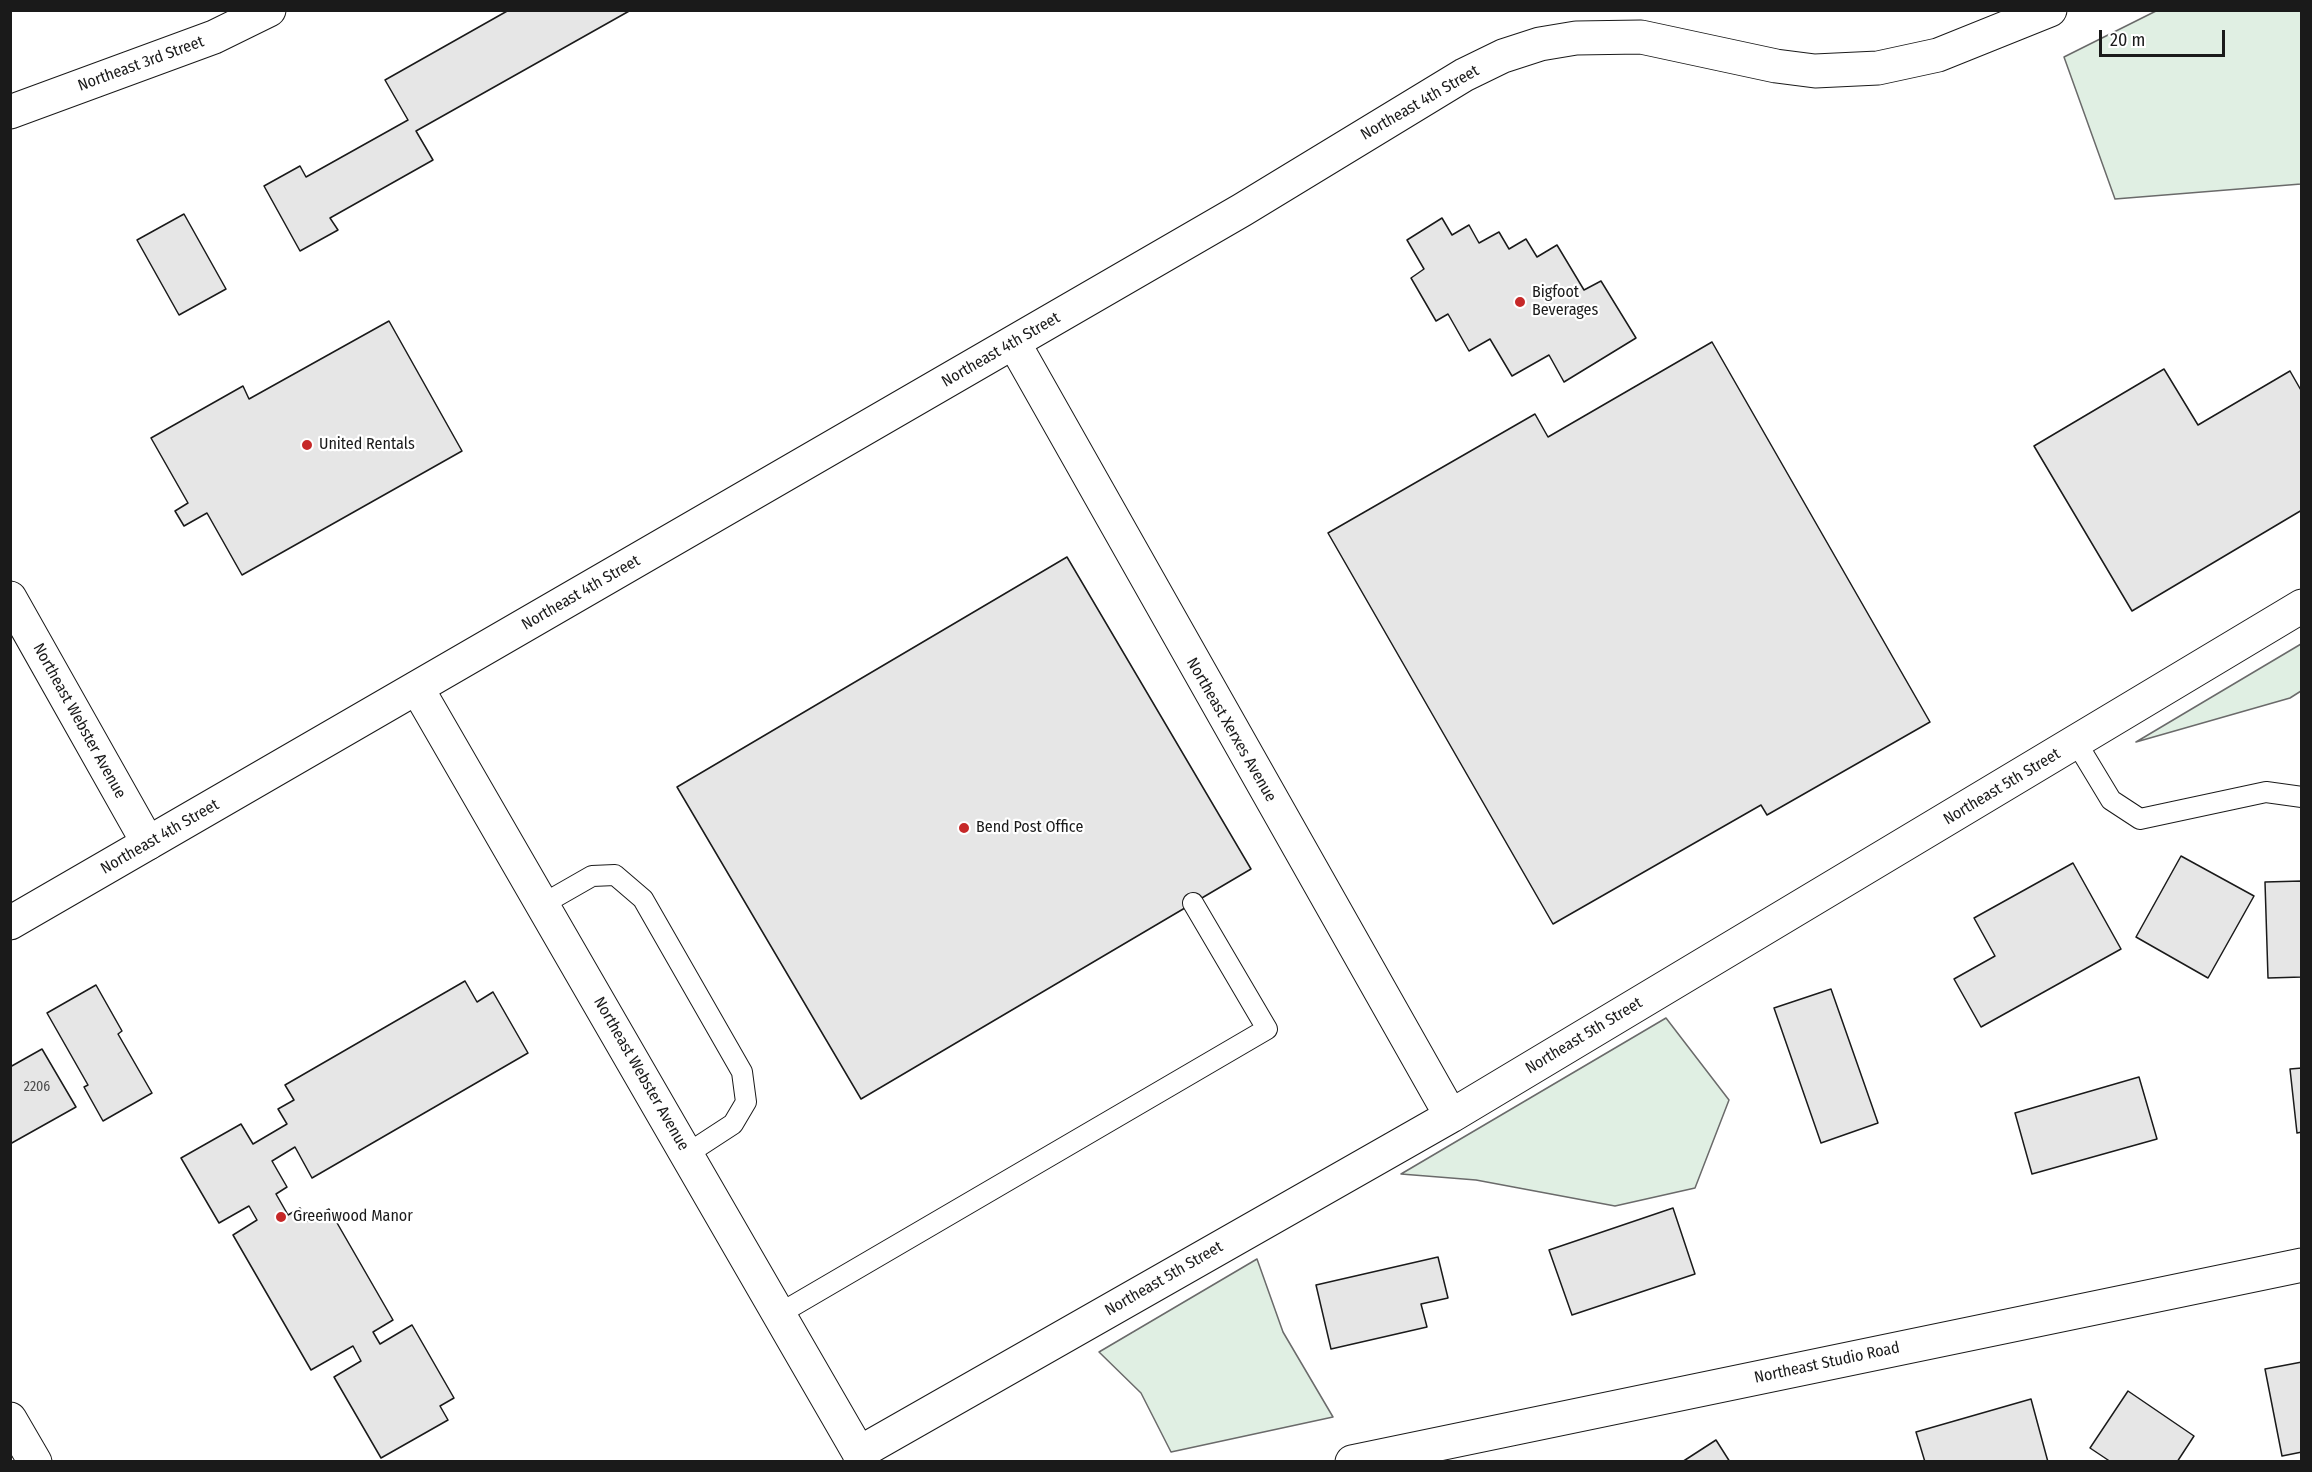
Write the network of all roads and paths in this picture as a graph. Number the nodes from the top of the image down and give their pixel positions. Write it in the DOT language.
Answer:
graph roads {
  1 [pos="269,10"];
  2 [pos="2050,10"];
  3 [pos="10,112"];
  4 [pos="1014,343"];
  5 [pos="10,598"];
  6 [pos="2301,606"];
  7 [pos="417,688"];
  8 [pos="2076,742"];
  9 [pos="2301,797"];
  10 [pos="148,843"];
  11 [pos="1193,903"];
  12 [pos="543,904"];
  13 [pos="10,923"];
  14 [pos="1451,1116"];
  15 [pos="687,1154"];
  16 [pos="2301,1265"];
  17 [pos="779,1314"];
  18 [pos="10,1419"];
  19 [pos="860,1457"];
  20 [pos="35,1461"];
  21 [pos="1352,1461"];
  1 -- 3 [label="street, Northeast 3rd Street"];
  2 -- 4 [label="street, Northeast 4th Street"];
  4 -- 7 [label="street, Northeast 4th Street"];
  4 -- 14 [label="street, Northeast Xerxes Avenue"];
  5 -- 10 [label="street, Northeast Webster Avenue"];
  6 -- 8 [label="street, Northeast 5th Street"];
  7 -- 10 [label="street, Northeast 4th Street"];
  7 -- 12 [label="street, Northeast Webster Avenue"];
  8 -- 9 [label="lane"];
  8 -- 14 [label="street, Northeast 5th Street"];
  10 -- 13 [label="street, Northeast 4th Street"];
  11 -- 17 [label="lane"];
  12 -- 15 [label="street, Northeast Webster Avenue"];
  12 -- 15 [label="lane"];
  14 -- 19 [label="street, Northeast 5th Street"];
  15 -- 17 [label="street, Northeast Webster Avenue"];
  16 -- 21 [label="street, Northeast Studio Road"];
  17 -- 19 [label="street, Northeast Webster Avenue"];
  18 -- 20 [label="street"];
}
